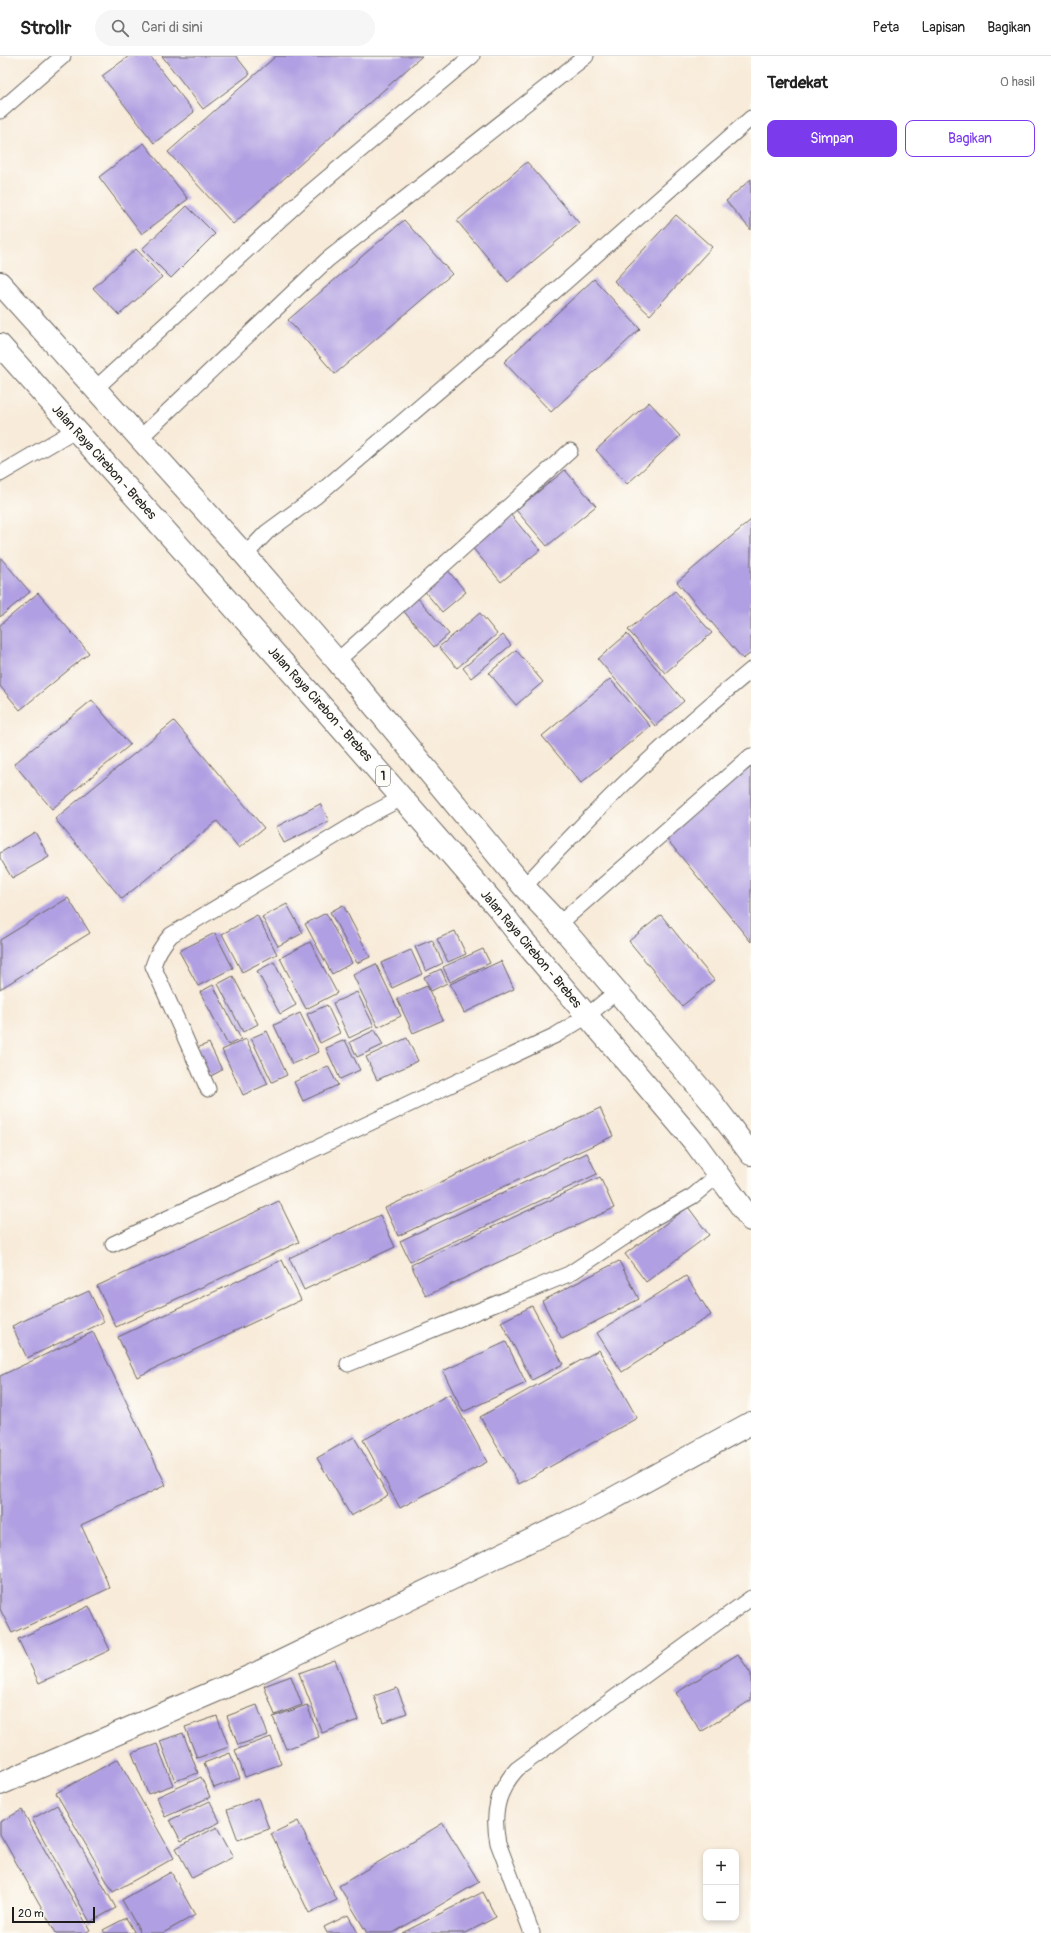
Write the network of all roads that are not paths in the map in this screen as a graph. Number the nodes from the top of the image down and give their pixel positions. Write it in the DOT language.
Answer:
graph roads {
  1 [pos="63,56"];
  2 [pos="472,56"];
  3 [pos="586,56"];
  4 [pos="0,110"];
  5 [pos="751,118"];
  6 [pos="0,283"];
  7 [pos="0,345"];
  8 [pos="96,388"];
  9 [pos="75,430"];
  10 [pos="140,438"];
  11 [pos="570,451"];
  12 [pos="0,474"];
  13 [pos="245,554"];
  14 [pos="337,661"];
  15 [pos="751,670"];
  16 [pos="751,756"];
  17 [pos="402,798"];
  18 [pos="524,887"];
  19 [pos="499,909"];
  20 [pos="559,924"];
  21 [pos="616,992"];
  22 [pos="587,1016"];
  23 [pos="208,1089"];
  24 [pos="751,1154"];
  25 [pos="718,1175"];
  26 [pos="751,1220"];
  27 [pos="113,1244"];
  28 [pos="348,1364"];
  29 [pos="751,1423"];
  30 [pos="751,1598"];
  31 [pos="0,1784"];
  32 [pos="532,1933"];
  1 -- 4 [label="lane"];
  2 -- 8 [label="lane"];
  3 -- 10 [label="lane"];
  5 -- 13 [label="lane"];
  6 -- 8 [label="main road"];
  7 -- 9 [label="main road, Jalan Raya Cirebon - Brebes / 1"];
  8 -- 10 [label="main road"];
  9 -- 12 [label="lane"];
  9 -- 17 [label="main road, Jalan Raya Cirebon - Brebes / 1"];
  10 -- 13 [label="main road"];
  11 -- 14 [label="lane"];
  13 -- 14 [label="main road"];
  14 -- 18 [label="main road"];
  15 -- 18 [label="lane"];
  16 -- 20 [label="lane"];
  17 -- 19 [label="main road, Jalan Raya Cirebon - Brebes / 1"];
  17 -- 23 [label="lane"];
  18 -- 19 [label="main road"];
  18 -- 20 [label="main road"];
  19 -- 22 [label="main road, Jalan Raya Cirebon - Brebes / 1"];
  20 -- 21 [label="main road"];
  21 -- 22 [label="lane"];
  21 -- 24 [label="main road"];
  22 -- 25 [label="main road, Jalan Raya Cirebon - Brebes / 1"];
  22 -- 27 [label="lane"];
  25 -- 26 [label="main road, Jalan Raya Cirebon - Brebes / 1"];
  25 -- 28 [label="lane"];
  29 -- 31 [label="main road"];
  30 -- 32 [label="lane"];
}
